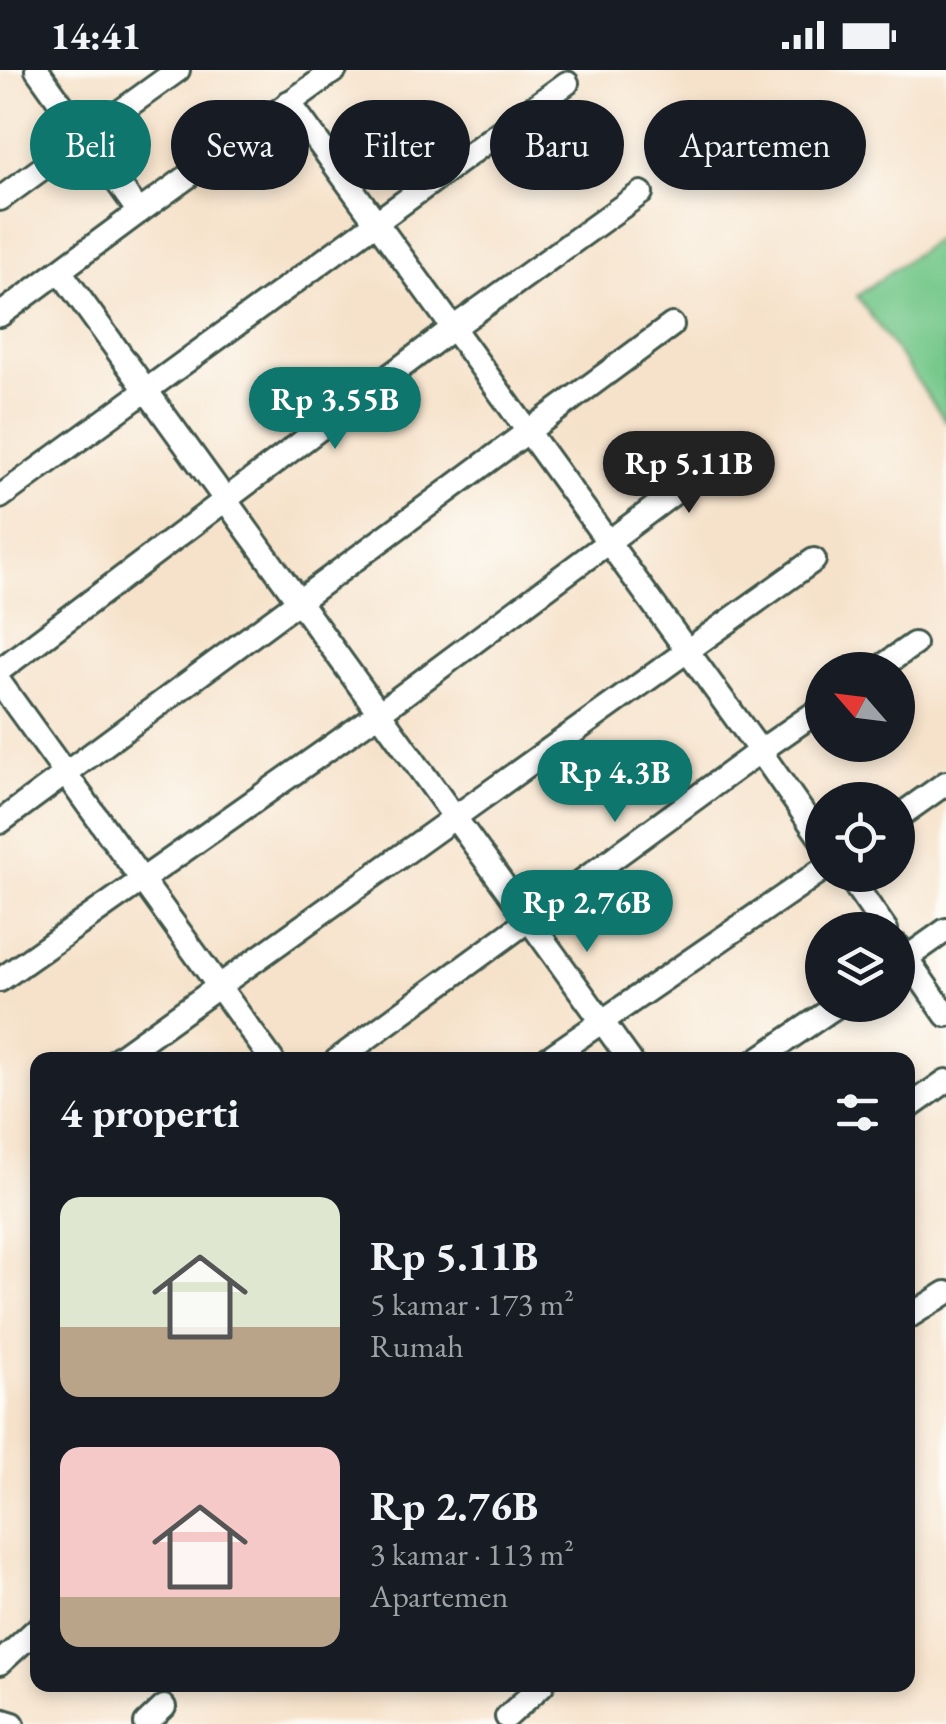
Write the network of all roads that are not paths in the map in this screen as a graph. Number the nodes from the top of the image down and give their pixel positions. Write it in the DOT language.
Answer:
graph roads {
  1 [pos="36,70"];
  2 [pos="178,70"];
  3 [pos="335,70"];
  4 [pos="567,83"];
  5 [pos="58,100"];
  6 [pos="136,100"];
  7 [pos="292,100"];
  8 [pos="309,129"];
  9 [pos="30,176"];
  10 [pos="171,189"];
  11 [pos="123,190"];
  12 [pos="641,193"];
  13 [pos="0,198"];
  14 [pos="139,212"];
  15 [pos="377,222"];
  16 [pos="60,271"];
  17 [pos="0,315"];
  18 [pos="672,325"];
  19 [pos="453,328"];
  20 [pos="146,390"];
  21 [pos="529,432"];
  22 [pos="737,446"];
  23 [pos="0,497"];
  24 [pos="227,502"];
  25 [pos="610,545"];
  26 [pos="814,560"];
  27 [pos="300,603"];
  28 [pos="914,644"];
  29 [pos="686,652"];
  30 [pos="903,652"];
  31 [pos="0,670"];
  32 [pos="0,683"];
  33 [pos="379,712"];
  34 [pos="805,720"];
  35 [pos="760,751"];
  36 [pos="65,774"];
  37 [pos="946,783"];
  38 [pos="915,806"];
  39 [pos="454,816"];
  40 [pos="805,816"];
  41 [pos="0,822"];
  42 [pos="141,880"];
  43 [pos="805,882"];
  44 [pos="529,920"];
  45 [pos="946,930"];
  46 [pos="915,948"];
  47 [pos="915,975"];
  48 [pos="0,980"];
  49 [pos="216,984"];
  50 [pos="946,1015"];
  51 [pos="602,1022"];
  52 [pos="813,1022"];
  53 [pos="127,1052"];
  54 [pos="266,1052"];
  55 [pos="348,1052"];
  56 [pos="558,1052"];
  57 [pos="624,1052"];
  58 [pos="769,1052"];
  59 [pos="946,1081"];
  60 [pos="915,1103"];
  61 [pos="946,1293"];
  62 [pos="915,1313"];
  63 [pos="30,1635"];
  64 [pos="0,1663"];
  65 [pos="536,1692"];
  66 [pos="164,1706"];
  67 [pos="0,1720"];
  68 [pos="508,1722"];
  69 [pos="13,1724"];
  70 [pos="146,1724"];
  1 -- 5 [label="street"];
  2 -- 6 [label="street"];
  3 -- 7 [label="street"];
  4 -- 15 [label="street"];
  8 -- 15 [label="street"];
  9 -- 13 [label="street"];
  10 -- 14 [label="street"];
  11 -- 14 [label="street"];
  12 -- 19 [label="street"];
  14 -- 16 [label="street"];
  15 -- 19 [label="street"];
  15 -- 20 [label="street"];
  16 -- 17 [label="street"];
  16 -- 20 [label="street"];
  18 -- 21 [label="street"];
  19 -- 21 [label="street"];
  19 -- 24 [label="street"];
  20 -- 23 [label="street"];
  20 -- 24 [label="street"];
  21 -- 25 [label="street"];
  21 -- 27 [label="street"];
  22 -- 25 [label="street"];
  24 -- 27 [label="street"];
  24 -- 31 [label="street"];
  25 -- 29 [label="street"];
  25 -- 33 [label="street"];
  26 -- 29 [label="street"];
  27 -- 33 [label="street"];
  27 -- 36 [label="street"];
  28 -- 30 [label="street"];
  29 -- 35 [label="street"];
  29 -- 39 [label="street"];
  32 -- 36 [label="street"];
  33 -- 39 [label="street"];
  33 -- 42 [label="street"];
  34 -- 35 [label="street"];
  35 -- 40 [label="street"];
  35 -- 44 [label="street"];
  36 -- 41 [label="street"];
  36 -- 42 [label="street"];
  37 -- 38 [label="street"];
  39 -- 44 [label="street"];
  39 -- 49 [label="street"];
  42 -- 48 [label="street"];
  42 -- 49 [label="street"];
  43 -- 51 [label="street"];
  44 -- 51 [label="street"];
  44 -- 55 [label="street"];
  45 -- 46 [label="street"];
  47 -- 50 [label="street"];
  49 -- 53 [label="street"];
  49 -- 54 [label="street"];
  51 -- 56 [label="street"];
  51 -- 57 [label="street"];
  52 -- 58 [label="street"];
  59 -- 60 [label="street"];
  61 -- 62 [label="street"];
  63 -- 64 [label="street"];
  65 -- 68 [label="street"];
  66 -- 70 [label="street"];
  67 -- 69 [label="street"];
}
